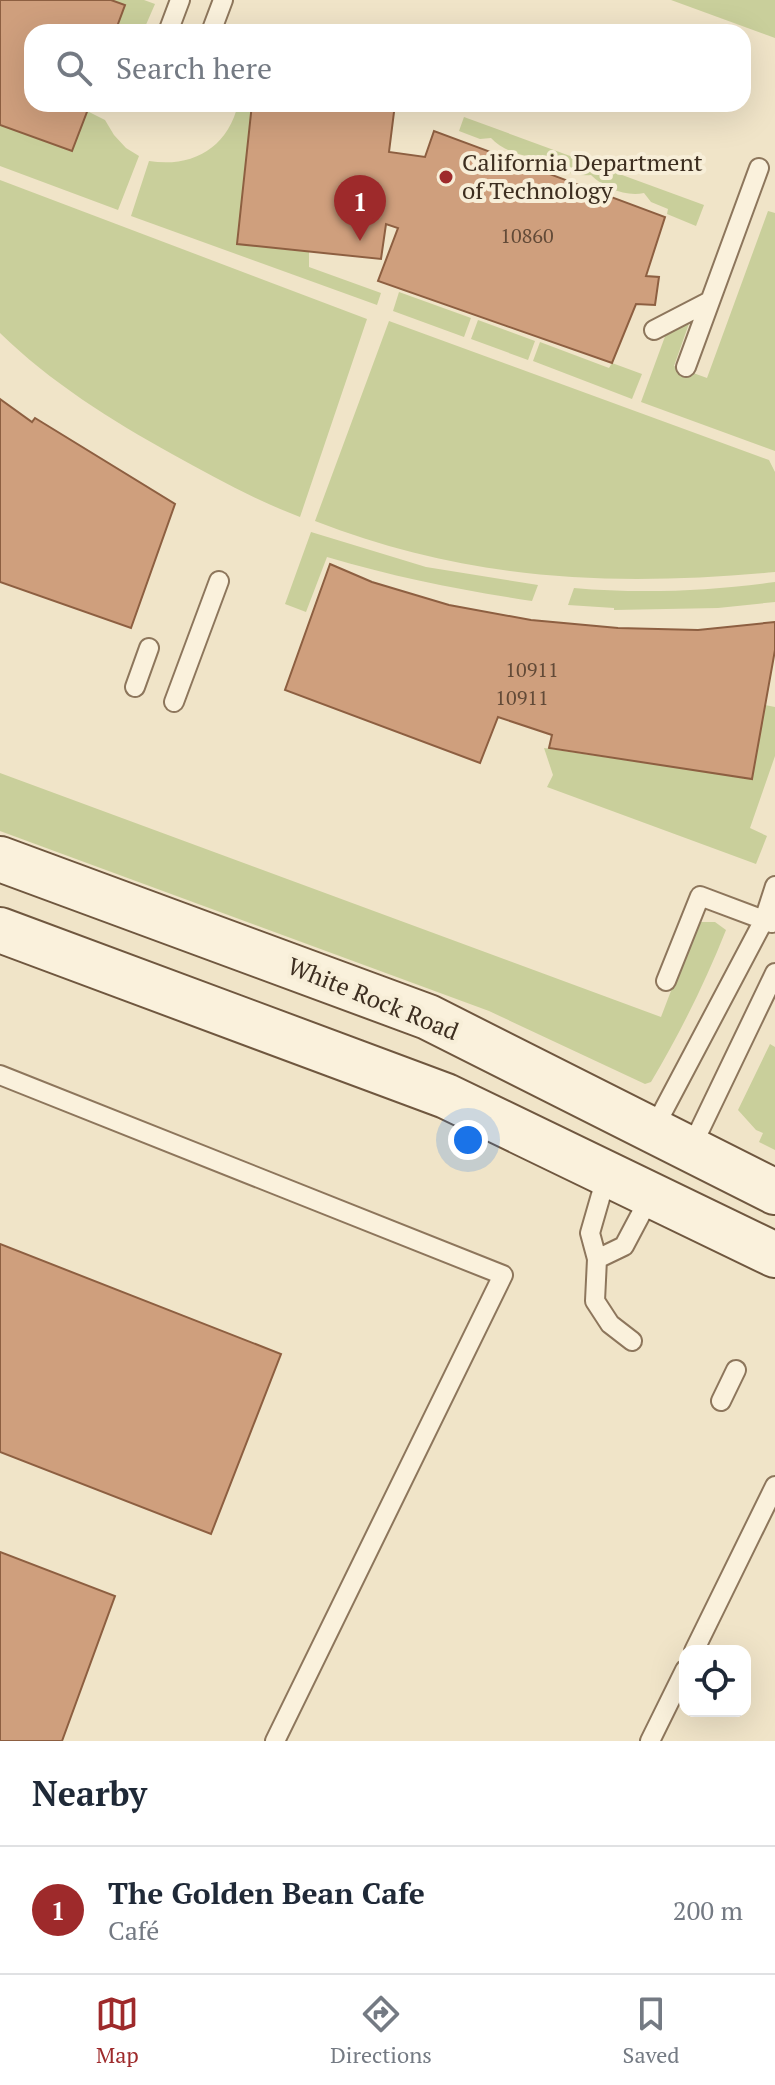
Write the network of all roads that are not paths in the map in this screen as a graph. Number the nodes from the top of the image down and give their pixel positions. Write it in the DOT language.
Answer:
graph roads {
  1 [pos="180,0"];
  2 [pos="223,0"];
  3 [pos="171,24"];
  4 [pos="214,24"];
  5 [pos="759,168"];
  6 [pos="710,301"];
  7 [pos="654,330"];
  8 [pos="686,367"];
  9 [pos="219,581"];
  10 [pos="149,648"];
  11 [pos="135,687"];
  12 [pos="174,702"];
  13 [pos="0,859"];
  14 [pos="775,886"];
  15 [pos="770,922"];
  16 [pos="0,930"];
  17 [pos="775,973"];
  18 [pos="666,981"];
  19 [pos="0,1075"];
  20 [pos="652,1131"];
  21 [pos="690,1150"];
  22 [pos="607,1173"];
  23 [pos="775,1192"];
  24 [pos="651,1195"];
  25 [pos="775,1255"];
  26 [pos="597,1259"];
  27 [pos="632,1341"];
  28 [pos="736,1370"];
  29 [pos="721,1401"];
  30 [pos="775,1486"];
  31 [pos="697,1645"];
  32 [pos="679,1682"];
  33 [pos="275,1741"];
  34 [pos="650,1741"];
  1 -- 3 [label="lane"];
  2 -- 4 [label="lane"];
  5 -- 6 [label="lane"];
  6 -- 7 [label="lane"];
  6 -- 8 [label="lane"];
  9 -- 12 [label="lane"];
  10 -- 11 [label="lane"];
  13 -- 20 [label="main road, White Rock Road"];
  14 -- 15 [label="lane"];
  15 -- 18 [label="lane"];
  15 -- 20 [label="lane"];
  16 -- 22 [label="main road"];
  17 -- 21 [label="lane"];
  19 -- 33 [label="lane"];
  20 -- 21 [label="main road, White Rock Road"];
  21 -- 23 [label="main road, White Rock Road"];
  22 -- 24 [label="main road"];
  22 -- 26 [label="lane"];
  24 -- 25 [label="main road"];
  24 -- 26 [label="lane"];
  26 -- 27 [label="lane"];
  28 -- 29 [label="lane"];
  30 -- 31 [label="lane"];
  32 -- 34 [label="lane"];
}
